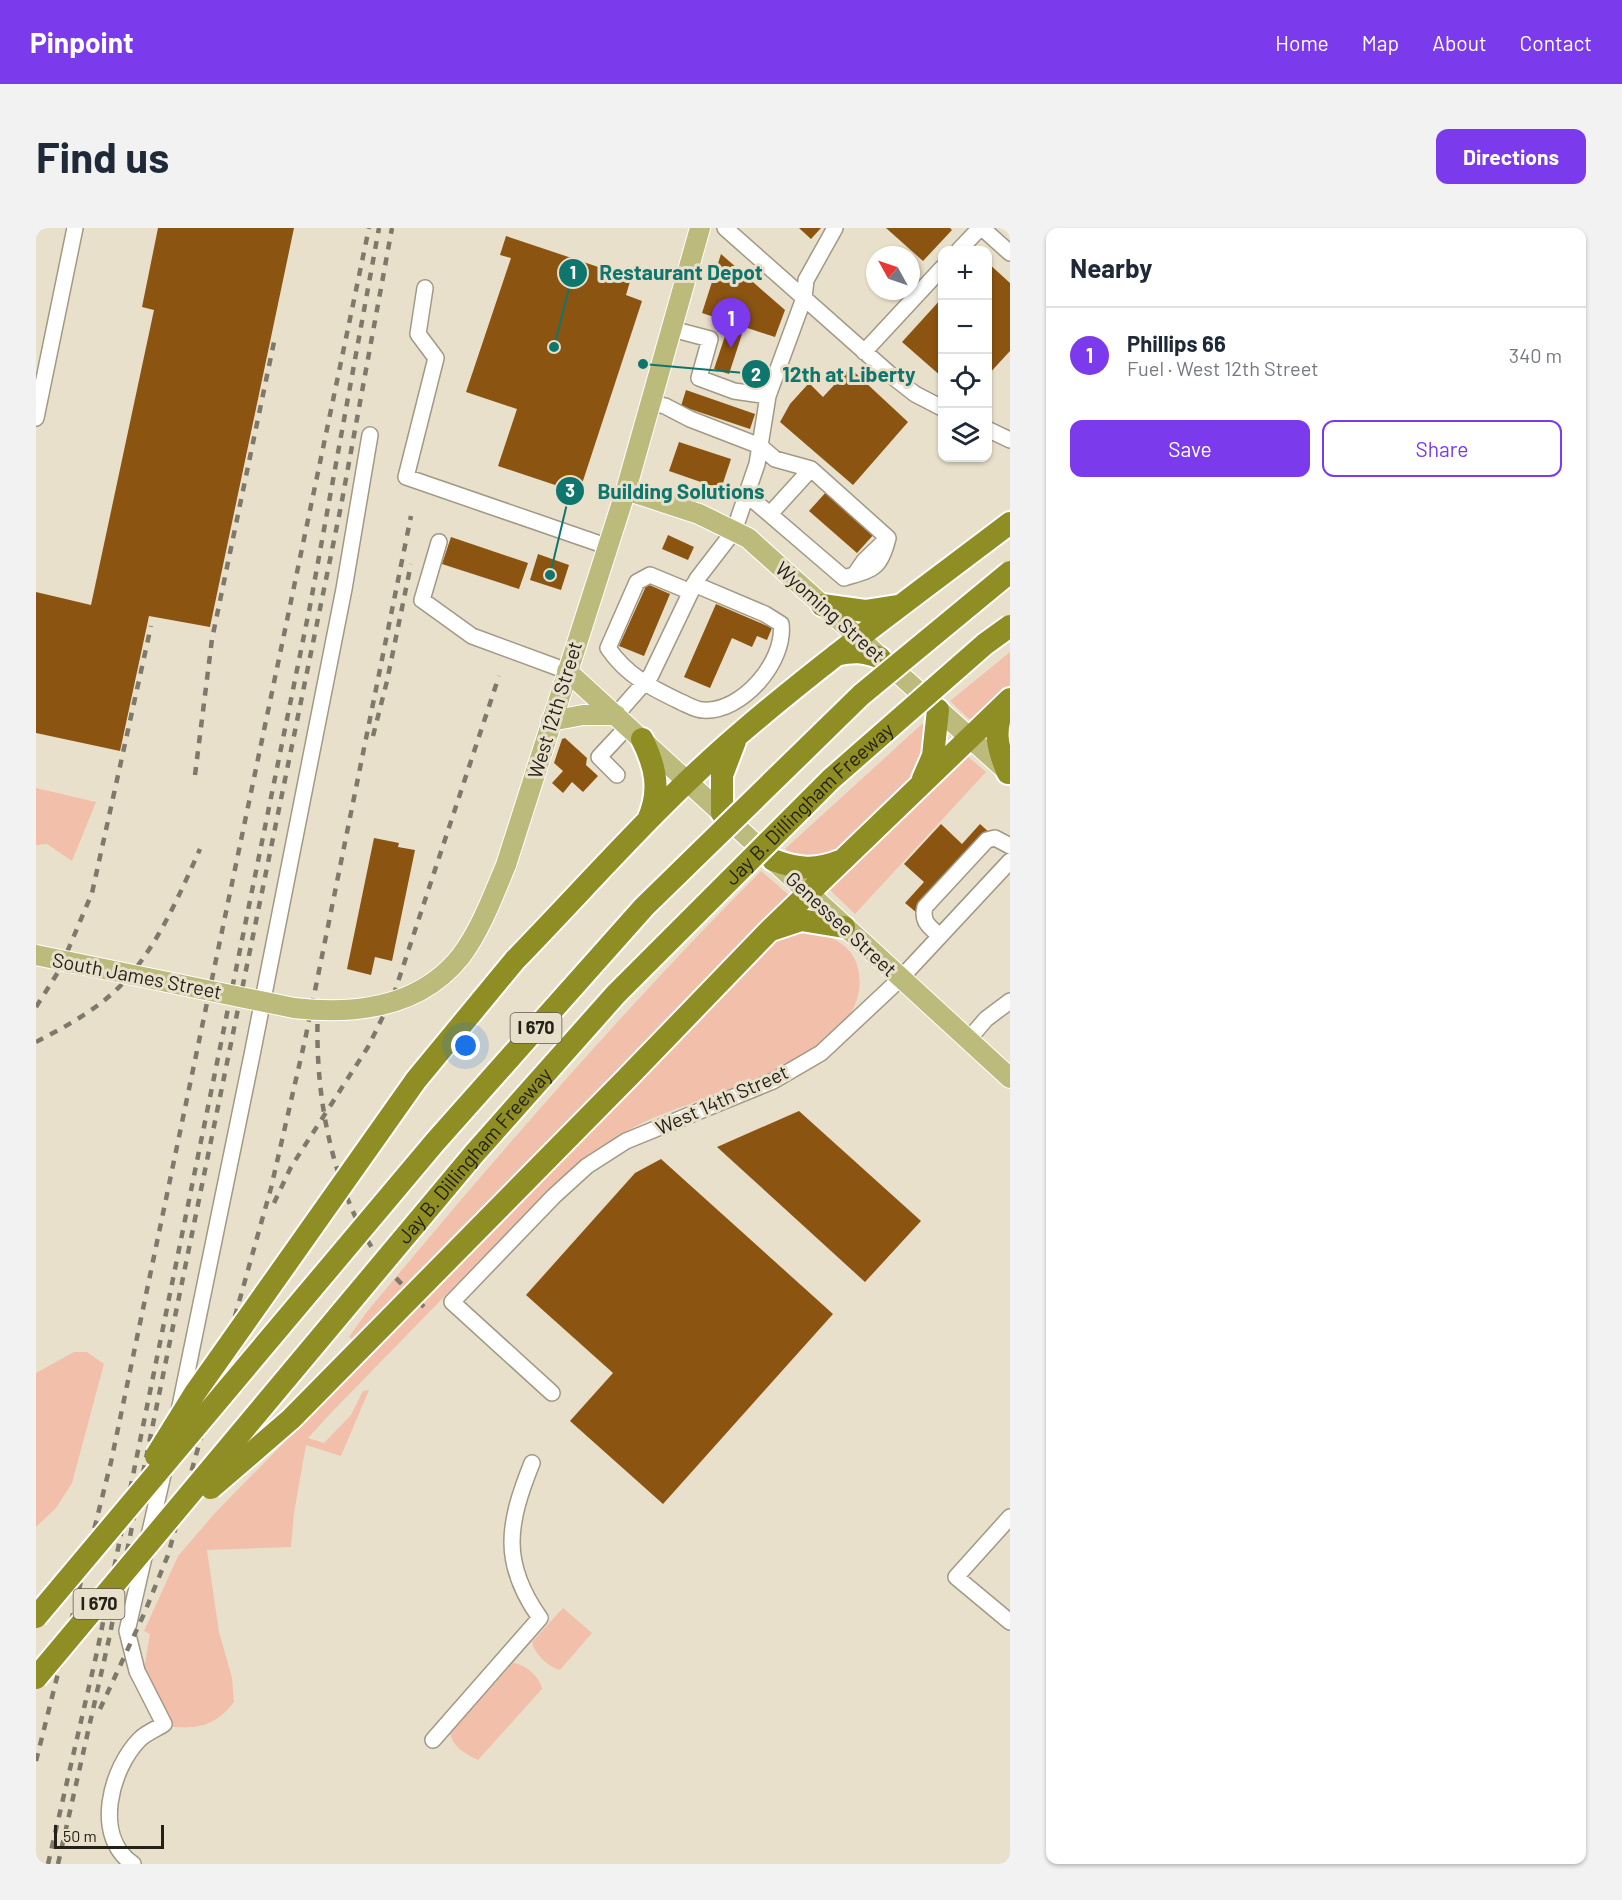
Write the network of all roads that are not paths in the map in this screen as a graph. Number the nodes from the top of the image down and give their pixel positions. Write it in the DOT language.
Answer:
graph roads {
  1 [pos="75,228"];
  2 [pos="700,228"];
  3 [pos="724,228"];
  4 [pos="835,228"];
  5 [pos="981,228"];
  6 [pos="739,233"];
  7 [pos="963,246"];
  8 [pos="1010,253"];
  9 [pos="938,272"];
  10 [pos="425,288"];
  11 [pos="804,298"];
  12 [pos="672,329"];
  13 [pos="864,352"];
  14 [pos="768,396"];
  15 [pos="651,403"];
  16 [pos="938,406"];
  17 [pos="36,418"];
  18 [pos="992,431"];
  19 [pos="370,435"];
  20 [pos="1010,440"];
  21 [pos="760,446"];
  22 [pos="811,469"];
  23 [pos="626,490"];
  24 [pos="746,494"];
  25 [pos="770,514"];
  26 [pos="1010,523"];
  27 [pos="734,531"];
  28 [pos="439,542"];
  29 [pos="606,546"];
  30 [pos="1010,572"];
  31 [pos="692,588"];
  32 [pos="822,605"];
  33 [pos="901,605"];
  34 [pos="1010,626"];
  35 [pos="857,638"];
  36 [pos="836,655"];
  37 [pos="880,658"];
  38 [pos="567,671"];
  39 [pos="643,684"];
  40 [pos="1009,700"];
  41 [pos="938,710"];
  42 [pos="551,721"];
  43 [pos="629,727"];
  44 [pos="736,737"];
  45 [pos="969,738"];
  46 [pos="1009,773"];
  47 [pos="617,775"];
  48 [pos="688,781"];
  49 [pos="921,783"];
  50 [pos="722,813"];
  51 [pos="645,826"];
  52 [pos="1010,846"];
  53 [pos="773,860"];
  54 [pos="844,860"];
  55 [pos="1010,861"];
  56 [pos="809,894"];
  57 [pos="844,927"];
  58 [pos="770,930"];
  59 [pos="940,936"];
  60 [pos="36,955"];
  61 [pos="900,979"];
  62 [pos="238,996"];
  63 [pos="1010,1001"];
  64 [pos="968,1040"];
  65 [pos="1010,1078"];
  66 [pos="552,1393"];
  67 [pos="532,1463"];
  68 [pos="1010,1517"];
  69 [pos="109,1530"];
  70 [pos="162,1530"];
  71 [pos="36,1617"];
  72 [pos="1010,1622"];
  73 [pos="36,1678"];
  74 [pos="433,1740"];
  75 [pos="133,1864"];
  1 -- 17 [label="street"];
  2 -- 12 [label="main road, West 12th Street"];
  3 -- 6 [label="street"];
  4 -- 11 [label="street"];
  5 -- 7 [label="street"];
  5 -- 8 [label="street"];
  6 -- 11 [label="street"];
  9 -- 13 [label="street"];
  10 -- 29 [label="street"];
  11 -- 13 [label="street"];
  11 -- 14 [label="street"];
  12 -- 14 [label="street"];
  12 -- 15 [label="main road, West 12th Street"];
  13 -- 16 [label="street"];
  14 -- 21 [label="street"];
  15 -- 21 [label="street"];
  15 -- 23 [label="main road, West 12th Street"];
  18 -- 20 [label="street"];
  19 -- 75 [label="street"];
  21 -- 22 [label="street"];
  21 -- 24 [label="street"];
  22 -- 25 [label="street"];
  22 -- 25 [label="street"];
  23 -- 27 [label="main road, Wyoming Street"];
  23 -- 29 [label="main road, West 12th Street"];
  24 -- 25 [label="street"];
  24 -- 27 [label="street"];
  26 -- 33 [label="highway"];
  27 -- 31 [label="street"];
  27 -- 32 [label="main road, Wyoming Street"];
  28 -- 38 [label="street"];
  29 -- 38 [label="main road, West 12th Street"];
  30 -- 69 [label="highway, Jay B. Dillingham Freeway / I 670, bridge"];
  31 -- 39 [label="street"];
  31 -- 39 [label="street"];
  31 -- 39 [label="street"];
  32 -- 33 [label="highway"];
  32 -- 35 [label="main road, Wyoming Street"];
  33 -- 35 [label="highway"];
  34 -- 70 [label="highway, Jay B. Dillingham Freeway / I 670, bridge"];
  35 -- 36 [label="highway"];
  35 -- 37 [label="main road, Wyoming Street"];
  36 -- 37 [label="highway"];
  36 -- 44 [label="highway"];
  37 -- 41 [label="main road, Wyoming Street"];
  38 -- 42 [label="main road, West 12th Street"];
  38 -- 43 [label="main road, Genessee Street"];
  39 -- 43 [label="street"];
  40 -- 45 [label="highway"];
  40 -- 46 [label="highway"];
  41 -- 45 [label="main road, Wyoming Street"];
  41 -- 49 [label="highway"];
  42 -- 43 [label="main road"];
  42 -- 62 [label="main road, West 12th Street, bridge"];
  43 -- 47 [label="street"];
  43 -- 48 [label="main road, Genessee Street"];
  43 -- 51 [label="highway"];
  44 -- 48 [label="highway"];
  44 -- 50 [label="highway"];
  45 -- 46 [label="main road, Wyoming Street"];
  45 -- 49 [label="highway"];
  48 -- 50 [label="main road, Genessee Street"];
  48 -- 51 [label="highway"];
  49 -- 54 [label="highway"];
  50 -- 53 [label="main road, Genessee Street"];
  51 -- 69 [label="highway, bridge"];
  52 -- 59 [label="street"];
  53 -- 54 [label="highway"];
  53 -- 56 [label="main road, Genessee Street"];
  54 -- 56 [label="highway"];
  55 -- 59 [label="street, West 14th Street"];
  56 -- 57 [label="main road, Genessee Street"];
  56 -- 58 [label="highway"];
  57 -- 58 [label="highway"];
  57 -- 61 [label="main road, Genessee Street"];
  58 -- 70 [label="highway, bridge"];
  59 -- 61 [label="street, West 14th Street"];
  60 -- 62 [label="main road, South James Street, bridge"];
  61 -- 64 [label="main road, Genessee Street"];
  61 -- 66 [label="street, West 14th Street"];
  63 -- 64 [label="street"];
  64 -- 65 [label="main road, Genessee Street"];
  67 -- 74 [label="street"];
  68 -- 72 [label="street"];
  69 -- 71 [label="highway, Jay B. Dillingham Freeway / I 670, bridge"];
  70 -- 73 [label="highway, Jay B. Dillingham Freeway / I 670, bridge"];
}
